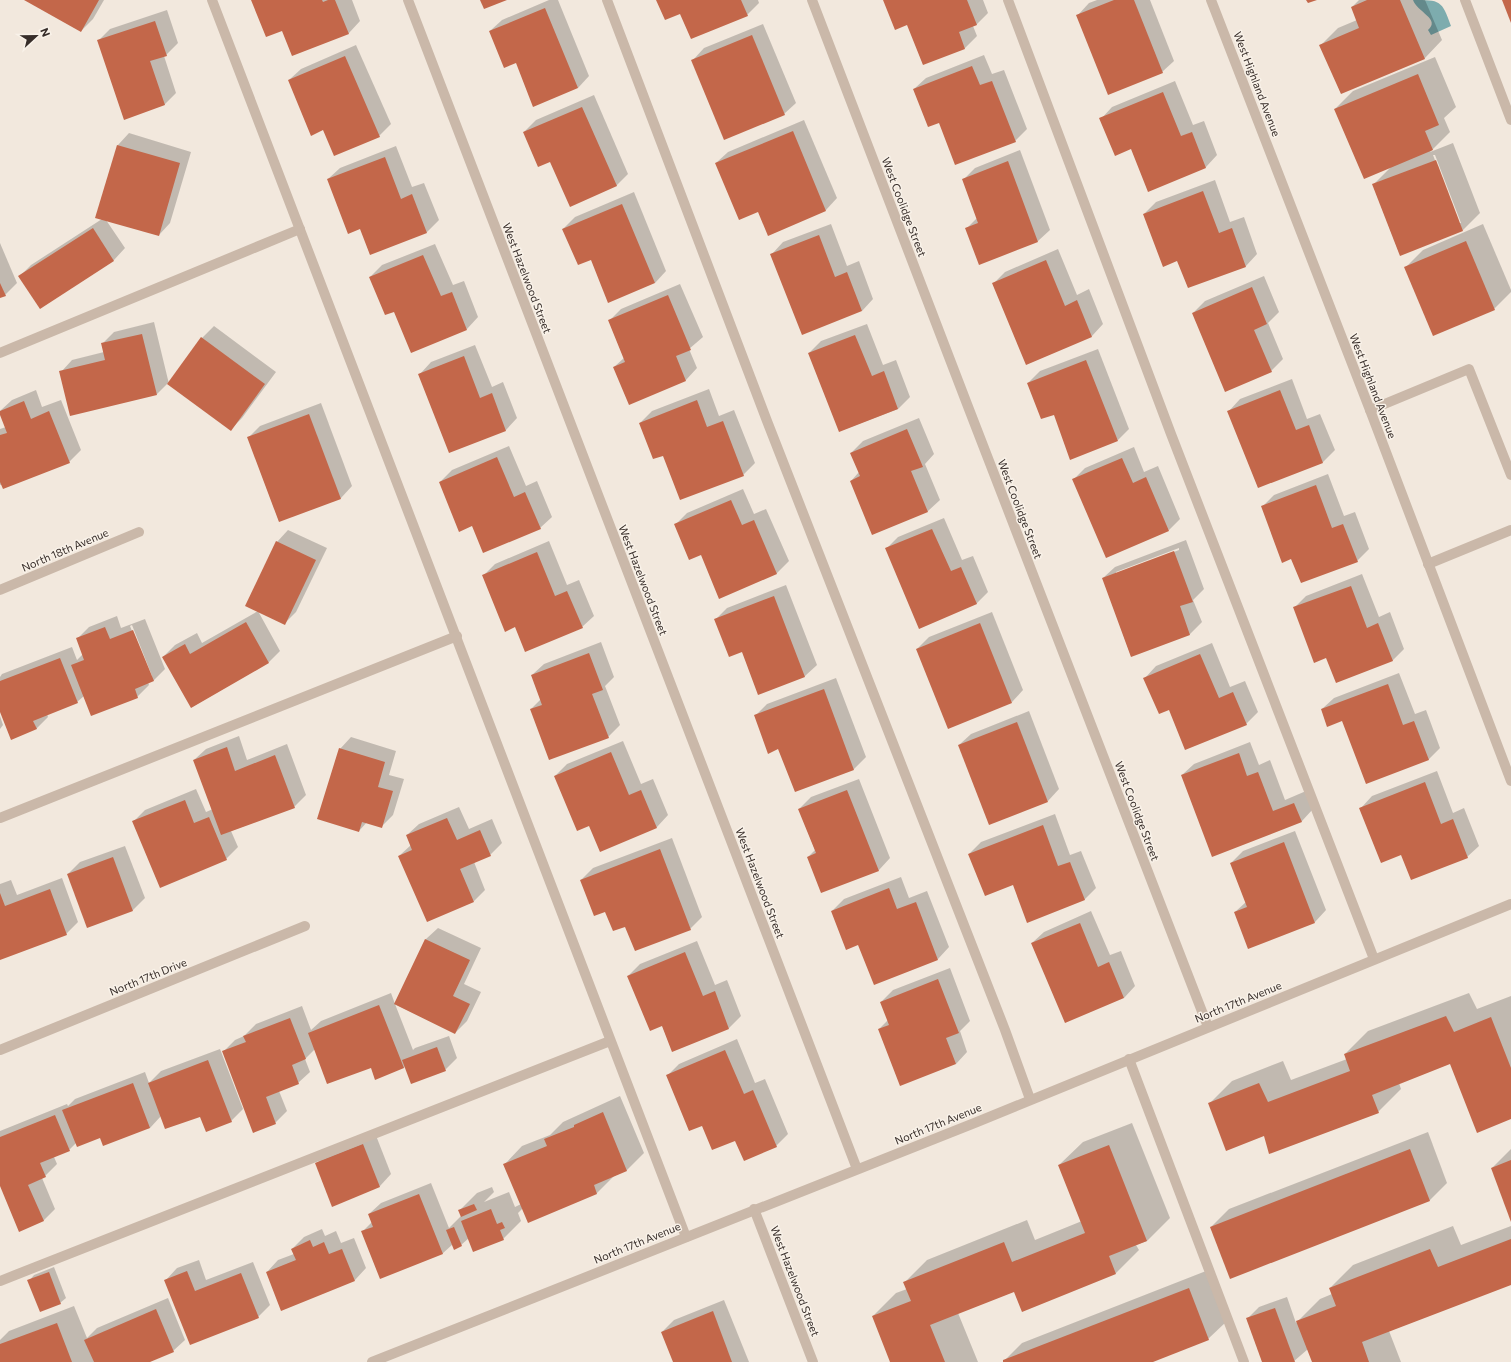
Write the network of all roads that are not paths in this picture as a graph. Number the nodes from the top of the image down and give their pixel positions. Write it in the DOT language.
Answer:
graph roads {
  1 [pos="212,0"];
  2 [pos="408,0"];
  3 [pos="607,0"];
  4 [pos="812,0"];
  5 [pos="1008,0"];
  6 [pos="1211,0"];
  7 [pos="1465,0"];
  8 [pos="1511,120"];
  9 [pos="300,229"];
  10 [pos="0,353"];
  11 [pos="1370,410"];
  12 [pos="1511,475"];
  13 [pos="1511,530"];
  14 [pos="139,532"];
  15 [pos="1428,564"];
  16 [pos="0,590"];
  17 [pos="457,636"];
  18 [pos="1511,781"];
  19 [pos="0,818"];
  20 [pos="1511,904"];
  21 [pos="305,926"];
  22 [pos="1374,959"];
  23 [pos="1208,1027"];
  24 [pos="610,1041"];
  25 [pos="0,1050"];
  26 [pos="1129,1059"];
  27 [pos="1030,1099"];
  28 [pos="857,1169"];
  29 [pos="754,1210"];
  30 [pos="686,1237"];
  31 [pos="0,1281"];
  32 [pos="372,1362"];
  33 [pos="813,1362"];
  34 [pos="1244,1362"];
  1 -- 9 [label="street"];
  2 -- 28 [label="street, West Hazelwood Street"];
  3 -- 27 [label="street"];
  4 -- 23 [label="street, West Coolidge Street"];
  5 -- 22 [label="street"];
  6 -- 11 [label="street, West Highland Avenue"];
  7 -- 8 [label="street"];
  9 -- 10 [label="street"];
  9 -- 17 [label="street"];
  11 -- 12 [label="street"];
  11 -- 15 [label="street, West Highland Avenue"];
  13 -- 15 [label="street"];
  14 -- 16 [label="street, North 18th Avenue"];
  15 -- 18 [label="street, West Highland Avenue"];
  17 -- 19 [label="street"];
  17 -- 24 [label="street"];
  20 -- 22 [label="street, North 17th Avenue"];
  21 -- 25 [label="street, North 17th Drive"];
  22 -- 23 [label="street, North 17th Avenue"];
  23 -- 26 [label="street, North 17th Avenue"];
  24 -- 30 [label="street"];
  24 -- 31 [label="street"];
  26 -- 27 [label="street, North 17th Avenue"];
  26 -- 34 [label="street"];
  27 -- 28 [label="street, North 17th Avenue"];
  28 -- 29 [label="street, North 17th Avenue"];
  29 -- 30 [label="street, North 17th Avenue"];
  29 -- 33 [label="street, West Hazelwood Street"];
  30 -- 32 [label="street, North 17th Avenue"];
}
